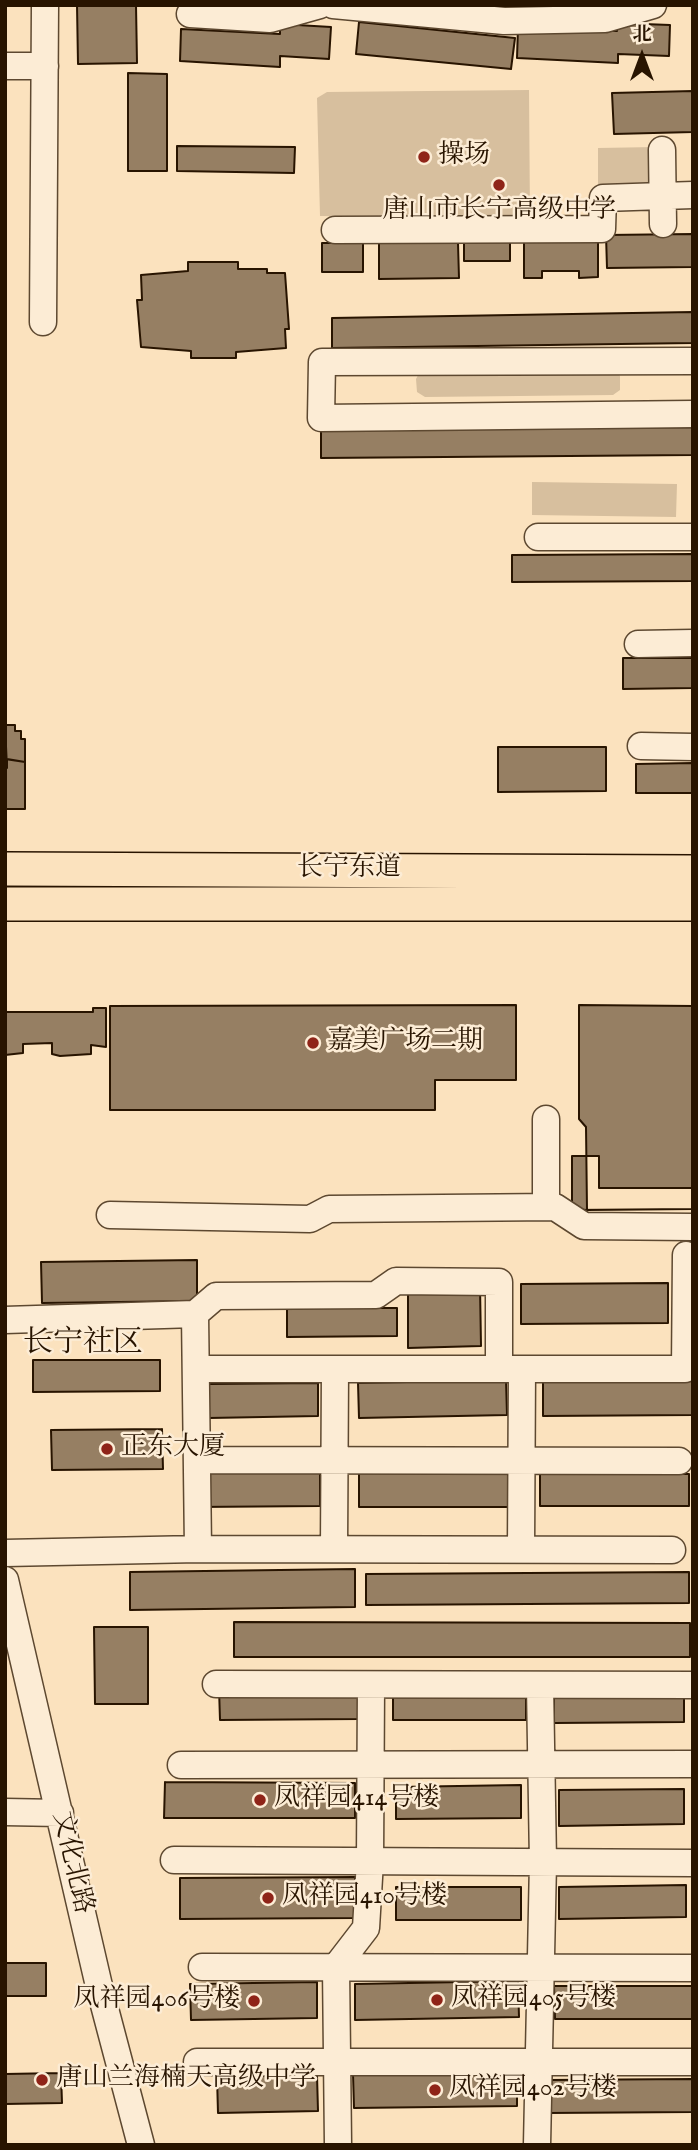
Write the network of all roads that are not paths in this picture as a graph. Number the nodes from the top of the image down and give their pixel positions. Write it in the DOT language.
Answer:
graph roads {
  1 [pos="45,5"];
  2 [pos="320,5"];
  3 [pos="333,5"];
  4 [pos="653,5"];
  5 [pos="190,14"];
  6 [pos="5,66"];
  7 [pos="45,66"];
  8 [pos="662,150"];
  9 [pos="693,195"];
  10 [pos="662,196"];
  11 [pos="663,224"];
  12 [pos="335,230"];
  13 [pos="43,322"];
  14 [pos="693,361"];
  15 [pos="693,414"];
  16 [pos="538,537"];
  17 [pos="693,537"];
  18 [pos="693,643"];
  19 [pos="638,644"];
  20 [pos="641,746"];
  21 [pos="693,747"];
  22 [pos="5,869"];
  23 [pos="693,872"];
  24 [pos="5,904"];
  25 [pos="693,904"];
  26 [pos="546,1119"];
  27 [pos="546,1207"];
  28 [pos="110,1215"];
  29 [pos="693,1227"];
  30 [pos="686,1255"];
  31 [pos="195,1314"];
  32 [pos="5,1320"];
  33 [pos="689,1339"];
  34 [pos="196,1369"];
  35 [pos="335,1369"];
  36 [pos="510,1369"];
  37 [pos="197,1460"];
  38 [pos="335,1460"];
  39 [pos="521,1461"];
  40 [pos="679,1461"];
  41 [pos="198,1549"];
  42 [pos="334,1549"];
  43 [pos="521,1549"];
  44 [pos="672,1550"];
  45 [pos="5,1553"];
  46 [pos="5,1580"];
  47 [pos="216,1684"];
  48 [pos="371,1685"];
  49 [pos="693,1685"];
  50 [pos="540,1686"];
  51 [pos="693,1764"];
  52 [pos="181,1765"];
  53 [pos="540,1765"];
  54 [pos="369,1766"];
  55 [pos="5,1812"];
  56 [pos="60,1813"];
  57 [pos="174,1860"];
  58 [pos="370,1861"];
  59 [pos="542,1862"];
  60 [pos="693,1863"];
  61 [pos="202,1967"];
  62 [pos="336,1967"];
  63 [pos="541,1968"];
  64 [pos="693,1968"];
  65 [pos="197,2062"];
  66 [pos="337,2062"];
  67 [pos="539,2062"];
  68 [pos="693,2062"];
  69 [pos="141,2145"];
  70 [pos="338,2145"];
  71 [pos="537,2145"];
  1 -- 7 [label="street"];
  2 -- 5 [label="street"];
  3 -- 4 [label="street"];
  6 -- 7 [label="street"];
  7 -- 13 [label="street"];
  8 -- 10 [label="street"];
  9 -- 10 [label="street"];
  10 -- 11 [label="street"];
  10 -- 12 [label="street"];
  14 -- 15 [label="street"];
  16 -- 17 [label="street"];
  18 -- 19 [label="street"];
  20 -- 21 [label="street"];
  22 -- 23 [label="main road, 长宁东道"];
  24 -- 25 [label="main road, 长宁东道"];
  26 -- 27 [label="street"];
  27 -- 28 [label="street"];
  27 -- 29 [label="street"];
  30 -- 33 [label="street"];
  31 -- 32 [label="street"];
  31 -- 34 [label="street"];
  31 -- 36 [label="street"];
  33 -- 36 [label="street"];
  34 -- 35 [label="street"];
  34 -- 37 [label="street"];
  35 -- 36 [label="street"];
  35 -- 38 [label="street"];
  36 -- 39 [label="street"];
  37 -- 38 [label="street"];
  37 -- 41 [label="street"];
  38 -- 39 [label="street"];
  38 -- 42 [label="street"];
  39 -- 40 [label="street"];
  39 -- 43 [label="street"];
  41 -- 42 [label="street"];
  41 -- 45 [label="street"];
  42 -- 43 [label="street"];
  43 -- 44 [label="street"];
  46 -- 56 [label="street, 文化北路"];
  47 -- 48 [label="street"];
  48 -- 50 [label="street"];
  48 -- 54 [label="street"];
  49 -- 50 [label="street"];
  50 -- 53 [label="street"];
  51 -- 53 [label="street"];
  52 -- 54 [label="street"];
  53 -- 54 [label="street"];
  53 -- 59 [label="street"];
  54 -- 58 [label="street"];
  55 -- 56 [label="street"];
  56 -- 69 [label="street, 文化北路"];
  57 -- 58 [label="street"];
  58 -- 59 [label="street"];
  58 -- 62 [label="street"];
  59 -- 60 [label="street"];
  59 -- 63 [label="street"];
  61 -- 62 [label="street"];
  62 -- 63 [label="street"];
  62 -- 66 [label="street"];
  63 -- 64 [label="street"];
  63 -- 67 [label="street"];
  65 -- 66 [label="street"];
  66 -- 67 [label="street"];
  66 -- 70 [label="street"];
  67 -- 68 [label="street"];
  67 -- 71 [label="street"];
}
